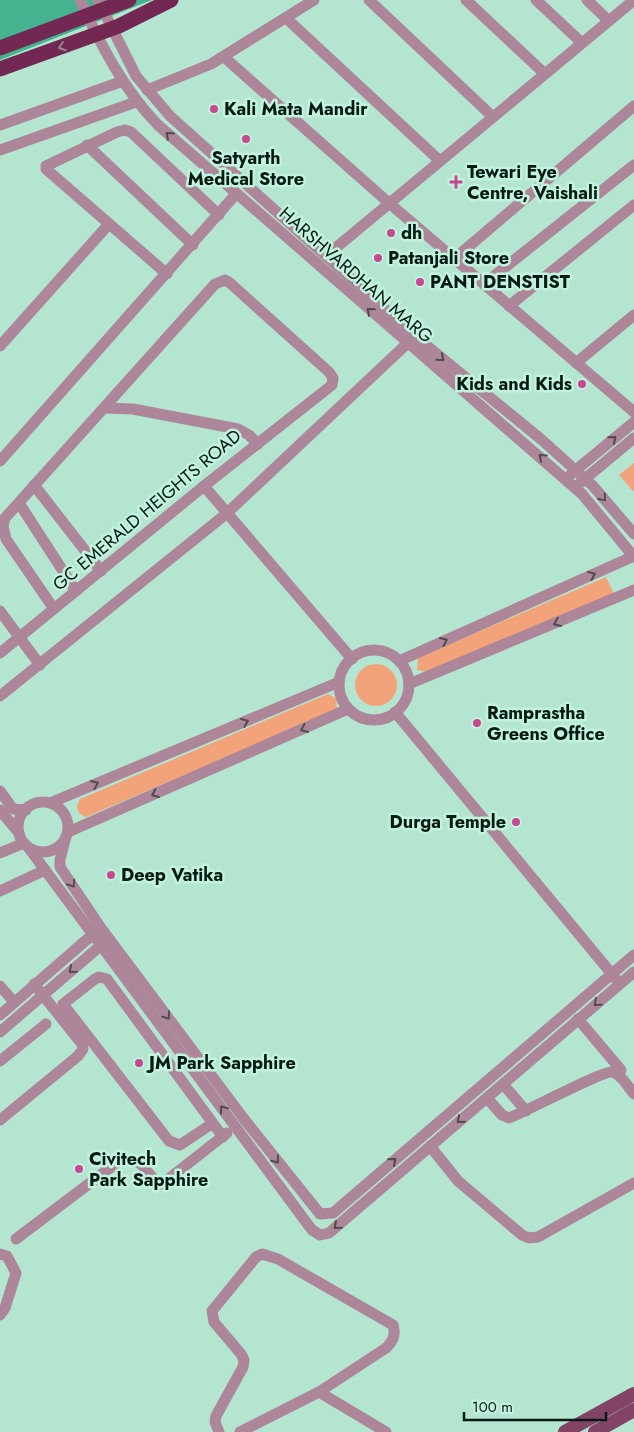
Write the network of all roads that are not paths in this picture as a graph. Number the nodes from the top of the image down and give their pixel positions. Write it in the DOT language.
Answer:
graph roads {
  1 [pos="80,0"];
  2 [pos="98,0"];
  3 [pos="129,0"];
  4 [pos="171,0"];
  5 [pos="314,0"];
  6 [pos="370,0"];
  7 [pos="466,0"];
  8 [pos="536,0"];
  9 [pos="587,0"];
  10 [pos="634,0"];
  11 [pos="286,18"];
  12 [pos="609,21"];
  13 [pos="582,44"];
  14 [pos="0,48"];
  15 [pos="224,57"];
  16 [pos="0,69"];
  17 [pos="545,74"];
  18 [pos="123,80"];
  19 [pos="147,90"];
  20 [pos="136,102"];
  21 [pos="634,106"];
  22 [pos="493,117"];
  23 [pos="0,124"];
  24 [pos="87,146"];
  25 [pos="0,150"];
  26 [pos="440,161"];
  27 [pos="634,165"];
  28 [pos="236,194"];
  29 [pos="389,203"];
  30 [pos="634,205"];
  31 [pos="219,215"];
  32 [pos="109,224"];
  33 [pos="193,245"];
  34 [pos="326,256"];
  35 [pos="454,259"];
  36 [pos="167,274"];
  37 [pos="484,284"];
  38 [pos="509,306"];
  39 [pos="634,315"];
  40 [pos="411,340"];
  41 [pos="0,346"];
  42 [pos="576,363"];
  43 [pos="106,408"];
  44 [pos="634,412"];
  45 [pos="634,422"];
  46 [pos="634,438"];
  47 [pos="258,444"];
  48 [pos="0,461"];
  49 [pos="576,470"];
  50 [pos="566,479"];
  51 [pos="585,479"];
  52 [pos="34,486"];
  53 [pos="204,486"];
  54 [pos="575,487"];
  55 [pos="19,503"];
  56 [pos="226,514"];
  57 [pos="634,534"];
  58 [pos="634,557"];
  59 [pos="100,570"];
  60 [pos="634,590"];
  61 [pos="76,591"];
  62 [pos="54,609"];
  63 [pos="0,611"];
  64 [pos="19,637"];
  65 [pos="0,653"];
  66 [pos="352,659"];
  67 [pos="399,661"];
  68 [pos="40,665"];
  69 [pos="339,682"];
  70 [pos="409,684"];
  71 [pos="0,696"];
  72 [pos="348,709"];
  73 [pos="395,712"];
  74 [pos="0,791"];
  75 [pos="50,803"];
  76 [pos="0,810"];
  77 [pos="26,810"];
  78 [pos="67,836"];
  79 [pos="24,841"];
  80 [pos="0,853"];
  81 [pos="45,870"];
  82 [pos="0,891"];
  83 [pos="97,931"];
  84 [pos="105,942"];
  85 [pos="634,955"];
  86 [pos="634,972"];
  87 [pos="612,974"];
  88 [pos="34,984"];
  89 [pos="620,984"];
  90 [pos="0,986"];
  91 [pos="43,995"];
  92 [pos="14,1002"];
  93 [pos="0,1015"];
  94 [pos="578,1019"];
  95 [pos="46,1024"];
  96 [pos="0,1032"];
  97 [pos="0,1061"];
  98 [pos="620,1070"];
  99 [pos="503,1084"];
  100 [pos="634,1094"];
  101 [pos="487,1098"];
  102 [pos="526,1110"];
  103 [pos="0,1120"];
  104 [pos="213,1123"];
  105 [pos="240,1123"];
  106 [pos="223,1137"];
  107 [pos="430,1146"];
  108 [pos="409,1148"];
  109 [pos="417,1157"];
  110 [pos="634,1183"];
  111 [pos="16,1239"];
  112 [pos="0,1254"];
  113 [pos="0,1315"];
  114 [pos="319,1392"];
  115 [pos="634,1394"];
  116 [pos="634,1410"];
  117 [pos="219,1432"];
  118 [pos="240,1432"];
  119 [pos="386,1432"];
  120 [pos="566,1432"];
  121 [pos="595,1432"];
  1 -- 18 [label="street, HARSHVARDHAN MARG"];
  2 -- 19 [label="street, HARSHVARDHAN MARG"];
  3 -- 14 [label="highway"];
  4 -- 16 [label="highway, one-way"];
  5 -- 11 [label="street"];
  6 -- 22 [label="street"];
  7 -- 17 [label="street"];
  8 -- 13 [label="street"];
  9 -- 12 [label="street"];
  10 -- 12 [label="street"];
  11 -- 15 [label="street"];
  11 -- 26 [label="street"];
  12 -- 13 [label="street"];
  13 -- 17 [label="street"];
  15 -- 19 [label="street"];
  15 -- 29 [label="street"];
  17 -- 22 [label="street"];
  18 -- 20 [label="street, HARSHVARDHAN MARG"];
  18 -- 23 [label="street"];
  19 -- 34 [label="street, HARSHVARDHAN MARG"];
  20 -- 25 [label="street"];
  28 -- 20 [label="street, HARSHVARDHAN MARG, one-way"];
  21 -- 35 [label="street"];
  22 -- 26 [label="street"];
  24 -- 31 [label="street"];
  24 -- 32 [label="street"];
  24 -- 33 [label="street"];
  26 -- 29 [label="street"];
  27 -- 37 [label="street"];
  28 -- 31 [label="street"];
  40 -- 28 [label="street, HARSHVARDHAN MARG, one-way"];
  29 -- 34 [label="street"];
  29 -- 35 [label="street"];
  30 -- 38 [label="street"];
  31 -- 33 [label="street"];
  32 -- 36 [label="street"];
  32 -- 41 [label="street"];
  33 -- 36 [label="street"];
  34 -- 40 [label="street, HARSHVARDHAN MARG"];
  35 -- 37 [label="street"];
  36 -- 48 [label="street"];
  37 -- 38 [label="street"];
  38 -- 42 [label="street"];
  39 -- 42 [label="street"];
  40 -- 49 [label="street, HARSHVARDHAN MARG, one-way"];
  50 -- 40 [label="street, HARSHVARDHAN MARG, one-way"];
  40 -- 56 [label="street"];
  42 -- 44 [label="street"];
  43 -- 47 [label="street, GC EMERALD HEIGHTS ROAD"];
  43 -- 47 [label="street"];
  43 -- 52 [label="street"];
  49 -- 45 [label="street, one-way"];
  46 -- 51 [label="street"];
  47 -- 53 [label="street, GC EMERALD HEIGHTS ROAD"];
  49 -- 50 [label="street"];
  49 -- 51 [label="street, HARSHVARDHAN MARG"];
  50 -- 54 [label="street, HARSHVARDHAN MARG"];
  51 -- 54 [label="street"];
  51 -- 57 [label="street, HARSHVARDHAN MARG, one-way"];
  52 -- 55 [label="street"];
  52 -- 59 [label="street"];
  53 -- 56 [label="street"];
  53 -- 59 [label="street, GC EMERALD HEIGHTS ROAD"];
  54 -- 58 [label="street, HARSHVARDHAN MARG"];
  55 -- 61 [label="street"];
  55 -- 62 [label="street"];
  56 -- 66 [label="street"];
  56 -- 68 [label="street"];
  67 -- 58 [label="street, one-way"];
  59 -- 61 [label="street, GC EMERALD HEIGHTS ROAD"];
  60 -- 70 [label="street, one-way"];
  61 -- 62 [label="street, GC EMERALD HEIGHTS ROAD"];
  62 -- 64 [label="street, GC EMERALD HEIGHTS ROAD"];
  63 -- 64 [label="street"];
  64 -- 65 [label="street, GC EMERALD HEIGHTS ROAD"];
  64 -- 68 [label="street"];
  66 -- 67 [label="street"];
  66 -- 69 [label="street"];
  67 -- 70 [label="street"];
  68 -- 71 [label="street"];
  69 -- 72 [label="street"];
  75 -- 69 [label="street, one-way"];
  70 -- 73 [label="street"];
  72 -- 73 [label="street"];
  72 -- 78 [label="street, one-way"];
  73 -- 87 [label="street"];
  74 -- 77 [label="street"];
  75 -- 77 [label="street"];
  75 -- 78 [label="street"];
  76 -- 79 [label="street"];
  77 -- 79 [label="street"];
  78 -- 79 [label="street"];
  78 -- 83 [label="street, one-way"];
  79 -- 80 [label="street"];
  79 -- 81 [label="street"];
  81 -- 82 [label="street"];
  81 -- 83 [label="street"];
  83 -- 84 [label="street"];
  83 -- 88 [label="street"];
  84 -- 91 [label="street, one-way"];
  84 -- 105 [label="street"];
  85 -- 87 [label="street"];
  86 -- 89 [label="street"];
  87 -- 89 [label="street"];
  87 -- 108 [label="street"];
  88 -- 91 [label="street"];
  88 -- 92 [label="street"];
  89 -- 94 [label="street, one-way"];
  90 -- 92 [label="street"];
  91 -- 96 [label="street"];
  91 -- 103 [label="street"];
  92 -- 93 [label="street"];
  94 -- 98 [label="street"];
  94 -- 99 [label="street"];
  95 -- 97 [label="street"];
  99 -- 101 [label="street"];
  99 -- 102 [label="street"];
  100 -- 102 [label="street"];
  101 -- 102 [label="street"];
  101 -- 107 [label="street, one-way"];
  104 -- 104 [label="street"];
  104 -- 106 [label="street"];
  105 -- 106 [label="street"];
  105 -- 108 [label="street, one-way"];
  109 -- 105 [label="street, one-way"];
  106 -- 111 [label="street"];
  107 -- 109 [label="street"];
  107 -- 110 [label="street"];
  108 -- 109 [label="street"];
  112 -- 113 [label="street"];
  114 -- 117 [label="street"];
  114 -- 118 [label="street"];
  114 -- 119 [label="street"];
  115 -- 120 [label="main road"];
  116 -- 121 [label="main road"];
}
